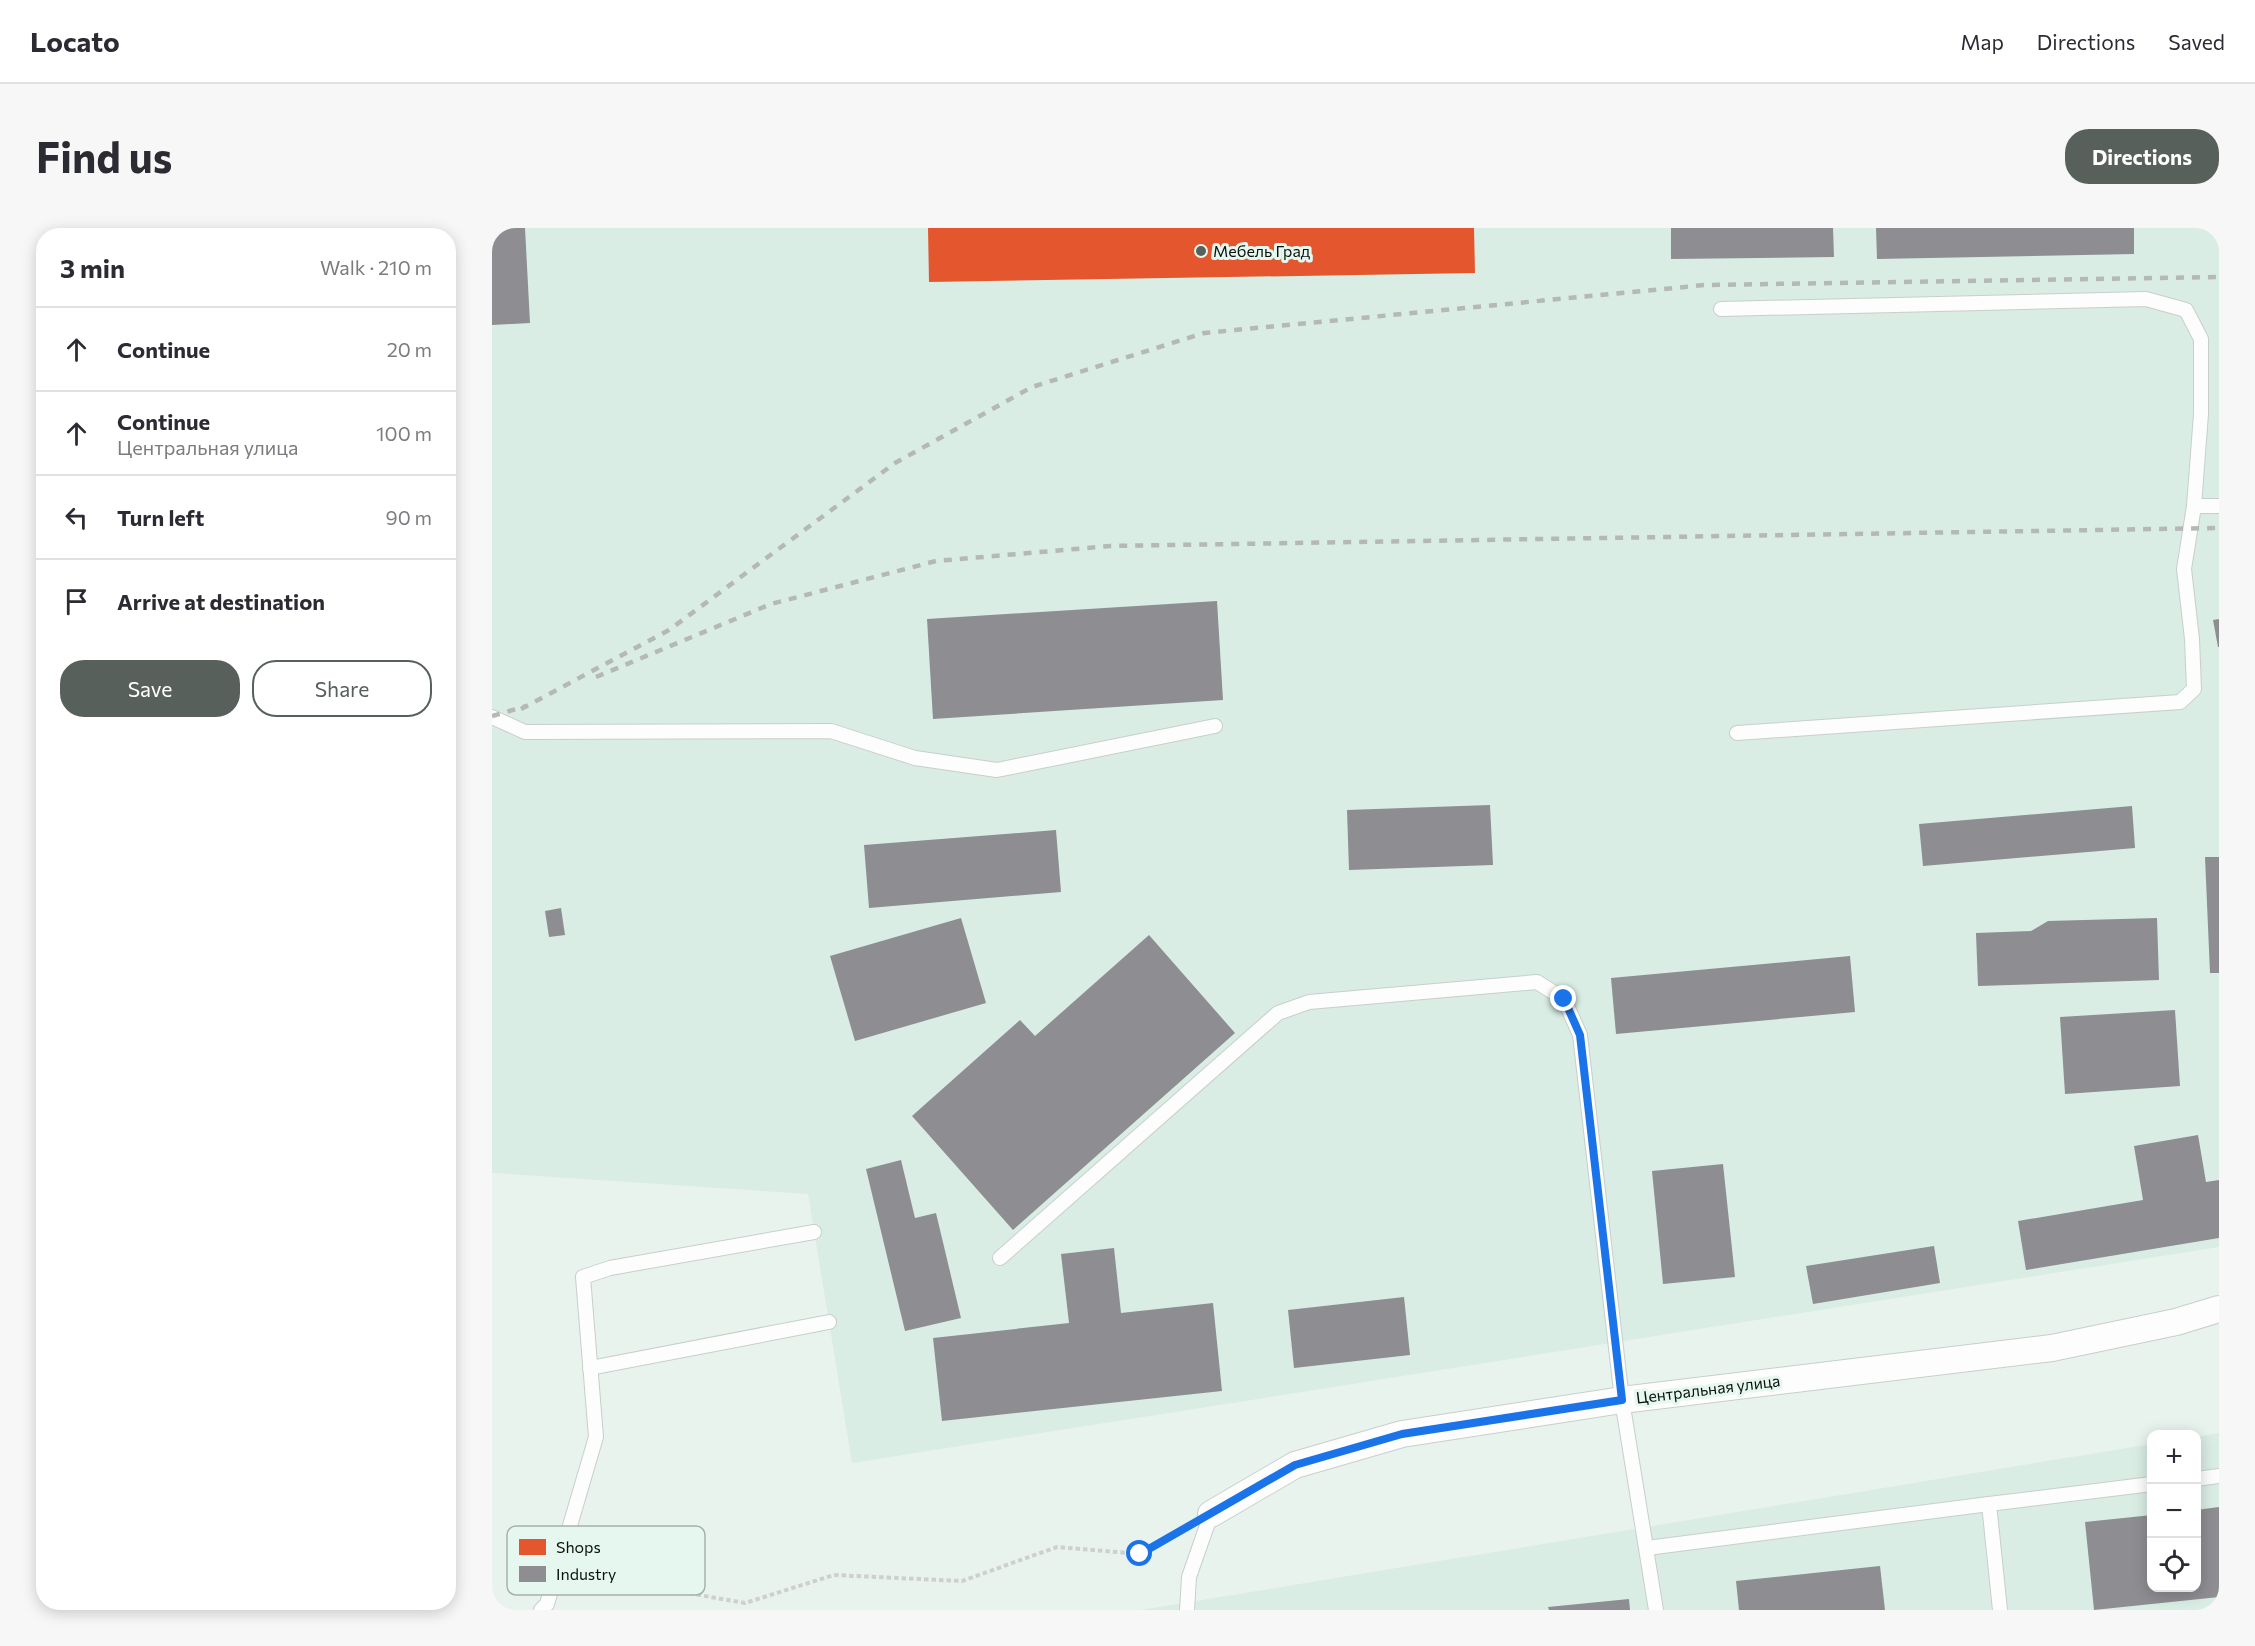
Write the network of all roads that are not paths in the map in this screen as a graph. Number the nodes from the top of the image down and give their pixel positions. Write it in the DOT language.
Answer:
graph roads {
  1 [pos="1721,309"];
  2 [pos="2194,506"];
  3 [pos="2219,506"];
  4 [pos="492,717"];
  5 [pos="1215,726"];
  6 [pos="1737,733"];
  7 [pos="814,1232"];
  8 [pos="1000,1258"];
  9 [pos="2219,1309"];
  10 [pos="829,1322"];
  11 [pos="590,1368"];
  12 [pos="1622,1400"];
  13 [pos="2219,1476"];
  14 [pos="2201,1478"];
  15 [pos="2147,1484"];
  16 [pos="1989,1504"];
  17 [pos="1211,1514"];
  18 [pos="570,1526"];
  19 [pos="1647,1548"];
  20 [pos="550,1595"];
  21 [pos="541,1610"];
  22 [pos="1187,1610"];
  23 [pos="1656,1610"];
  24 [pos="2000,1610"];
  1 -- 2 [label="lane"];
  2 -- 3 [label="lane"];
  2 -- 6 [label="lane"];
  4 -- 5 [label="lane"];
  7 -- 11 [label="lane"];
  8 -- 12 [label="lane"];
  9 -- 12 [label="street, Центральная улица"];
  10 -- 11 [label="lane"];
  11 -- 18 [label="lane"];
  12 -- 17 [label="street, Центральная улица"];
  12 -- 19 [label="lane"];
  13 -- 14 [label="lane"];
  15 -- 16 [label="lane"];
  16 -- 19 [label="lane"];
  16 -- 24 [label="lane"];
  17 -- 22 [label="lane"];
  19 -- 23 [label="lane"];
  20 -- 21 [label="lane"];
}
